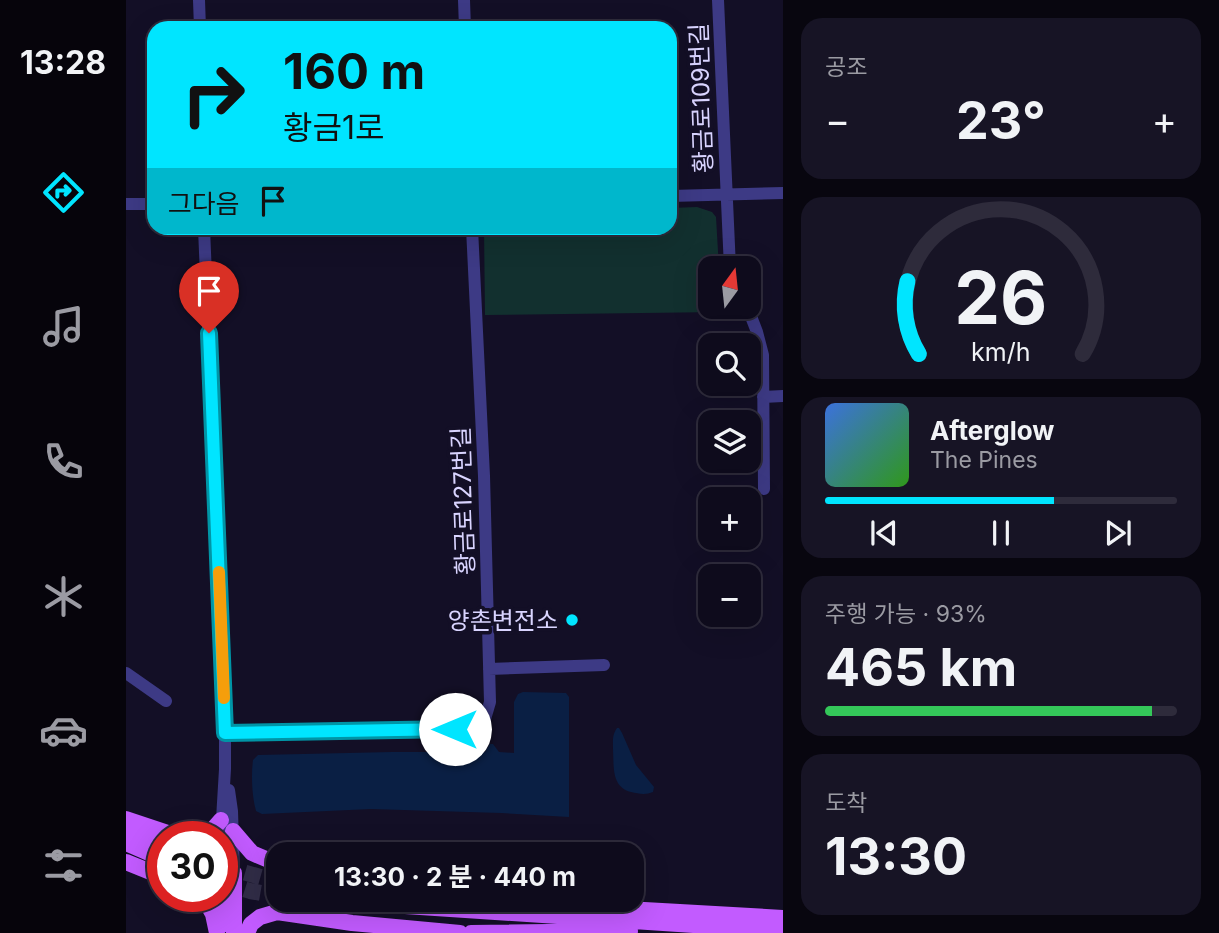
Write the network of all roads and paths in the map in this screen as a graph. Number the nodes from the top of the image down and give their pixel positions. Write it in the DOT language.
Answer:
graph roads {
  1 [pos="200,0"];
  2 [pos="464,0"];
  3 [pos="718,0"];
  4 [pos="200,21"];
  5 [pos="465,21"];
  6 [pos="783,193"];
  7 [pos="726,195"];
  8 [pos="677,196"];
  9 [pos="126,204"];
  10 [pos="147,204"];
  11 [pos="204,235"];
  12 [pos="472,235"];
  13 [pos="729,256"];
  14 [pos="752,319"];
  15 [pos="783,396"];
  16 [pos="763,397"];
  17 [pos="764,489"];
  18 [pos="604,665"];
  19 [pos="489,669"];
  20 [pos="126,673"];
  21 [pos="166,701"];
  22 [pos="225,733"];
  23 [pos="126,819"];
  24 [pos="225,821"];
  25 [pos="147,826"];
  26 [pos="126,832"];
  27 [pos="238,841"];
  28 [pos="126,843"];
  29 [pos="266,858"];
  30 [pos="126,862"];
  31 [pos="147,871"];
  32 [pos="644,908"];
  33 [pos="644,910"];
  34 [pos="212,912"];
  35 [pos="221,912"];
  36 [pos="234,912"];
  37 [pos="492,912"];
  38 [pos="674,912"];
  39 [pos="783,918"];
  40 [pos="775,931"];
  41 [pos="220,933"];
  42 [pos="234,933"];
  43 [pos="247,933"];
  44 [pos="460,933"];
  45 [pos="471,933"];
  1 -- 4 [label="street"];
  2 -- 5 [label="street"];
  3 -- 7 [label="street, 황금로109번길"];
  6 -- 7 [label="street"];
  7 -- 8 [label="street"];
  7 -- 13 [label="street, 황금로109번길"];
  9 -- 10 [label="street"];
  11 -- 22 [label="street"];
  12 -- 19 [label="street, 황금로127번길"];
  14 -- 16 [label="street"];
  15 -- 16 [label="street"];
  16 -- 17 [label="street"];
  18 -- 19 [label="street"];
  19 -- 22 [label="street, 황금로127번길"];
  20 -- 21 [label="street"];
  22 -- 24 [label="street"];
  23 -- 25 [label="main road"];
  26 -- 28 [label="main road"];
  27 -- 29 [label="main road"];
  30 -- 31 [label="main road"];
  32 -- 38 [label="main road"];
  33 -- 38 [label="main road"];
  34 -- 41 [label="main road"];
  35 -- 41 [label="main road"];
  36 -- 42 [label="main road"];
  37 -- 40 [label="main road"];
  38 -- 39 [label="main road"];
  40 -- 45 [label="main road"];
  43 -- 44 [label="main road"];
}
